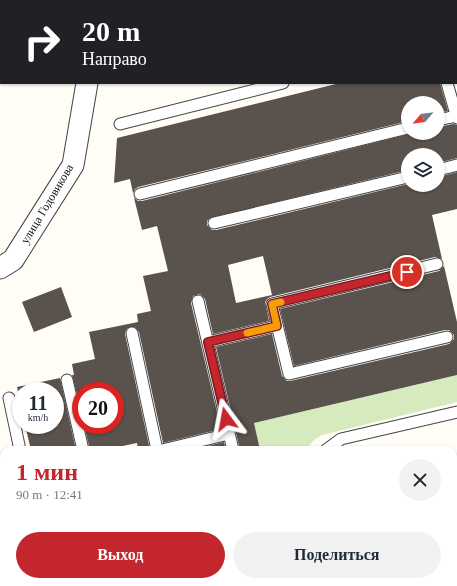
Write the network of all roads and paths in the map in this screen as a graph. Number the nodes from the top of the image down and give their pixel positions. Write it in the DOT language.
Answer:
graph roads {
  1 [pos="87,84"];
  2 [pos="279,84"];
  3 [pos="448,84"];
  4 [pos="454,95"];
  5 [pos="456,117"];
  6 [pos="445,119"];
  7 [pos="120,124"];
  8 [pos="401,130"];
  9 [pos="457,165"];
  10 [pos="445,168"];
  11 [pos="401,179"];
  12 [pos="140,194"];
  13 [pos="214,223"];
  14 [pos="437,264"];
  15 [pos="0,268"];
  16 [pos="198,301"];
  17 [pos="277,326"];
  18 [pos="132,333"];
  19 [pos="446,337"];
  20 [pos="208,342"];
  21 [pos="67,380"];
  22 [pos="9,398"];
  23 [pos="457,412"];
  24 [pos="229,434"];
  25 [pos="19,446"];
  26 [pos="82,446"];
  27 [pos="156,446"];
  28 [pos="179,446"];
  29 [pos="232,446"];
  30 [pos="331,446"];
  1 -- 15 [label="street, улица Годовикова"];
  2 -- 7 [label="lane"];
  3 -- 4 [label="lane"];
  4 -- 5 [label="lane"];
  5 -- 6 [label="lane"];
  8 -- 12 [label="lane"];
  9 -- 10 [label="lane"];
  11 -- 13 [label="lane"];
  14 -- 17 [label="lane"];
  16 -- 20 [label="lane"];
  17 -- 19 [label="lane"];
  17 -- 20 [label="lane"];
  18 -- 27 [label="lane"];
  20 -- 24 [label="lane"];
  21 -- 26 [label="lane"];
  22 -- 25 [label="lane"];
  23 -- 30 [label="lane"];
  24 -- 28 [label="lane"];
  24 -- 29 [label="lane"];
}
